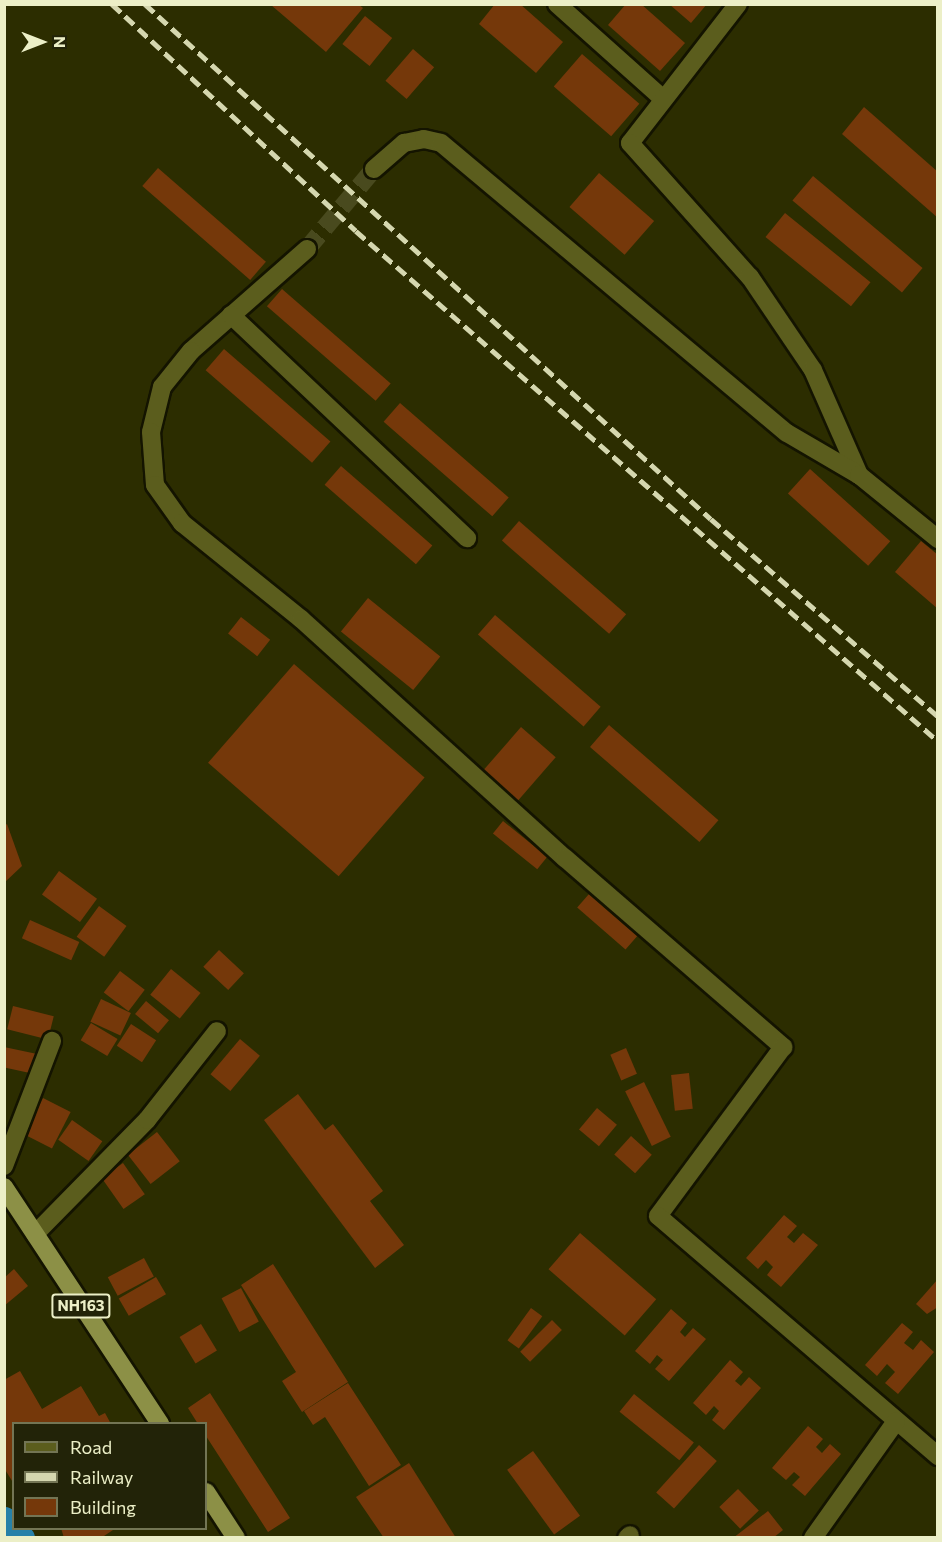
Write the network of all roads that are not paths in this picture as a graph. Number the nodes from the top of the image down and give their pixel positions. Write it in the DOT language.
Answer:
graph roads {
  1 [pos="557,4"];
  2 [pos="738,4"];
  3 [pos="662,99"];
  4 [pos="374,169"];
  5 [pos="307,249"];
  6 [pos="231,315"];
  7 [pos="859,475"];
  8 [pos="467,538"];
  9 [pos="938,539"];
  10 [pos="217,1031"];
  11 [pos="52,1041"];
  12 [pos="4,1166"];
  13 [pos="4,1187"];
  14 [pos="34,1234"];
  15 [pos="896,1421"];
  16 [pos="159,1422"];
  17 [pos="938,1456"];
  18 [pos="207,1494"];
  19 [pos="814,1537"];
  20 [pos="236,1538"];
  1 -- 3 [label="street"];
  2 -- 3 [label="street"];
  3 -- 7 [label="street"];
  4 -- 7 [label="street"];
  5 -- 6 [label="street"];
  6 -- 8 [label="street"];
  6 -- 15 [label="street"];
  7 -- 9 [label="street"];
  10 -- 14 [label="street"];
  11 -- 12 [label="street"];
  13 -- 14 [label="highway, NH163"];
  14 -- 16 [label="highway, NH163"];
  15 -- 17 [label="street"];
  15 -- 19 [label="street"];
  18 -- 20 [label="highway"];
}
